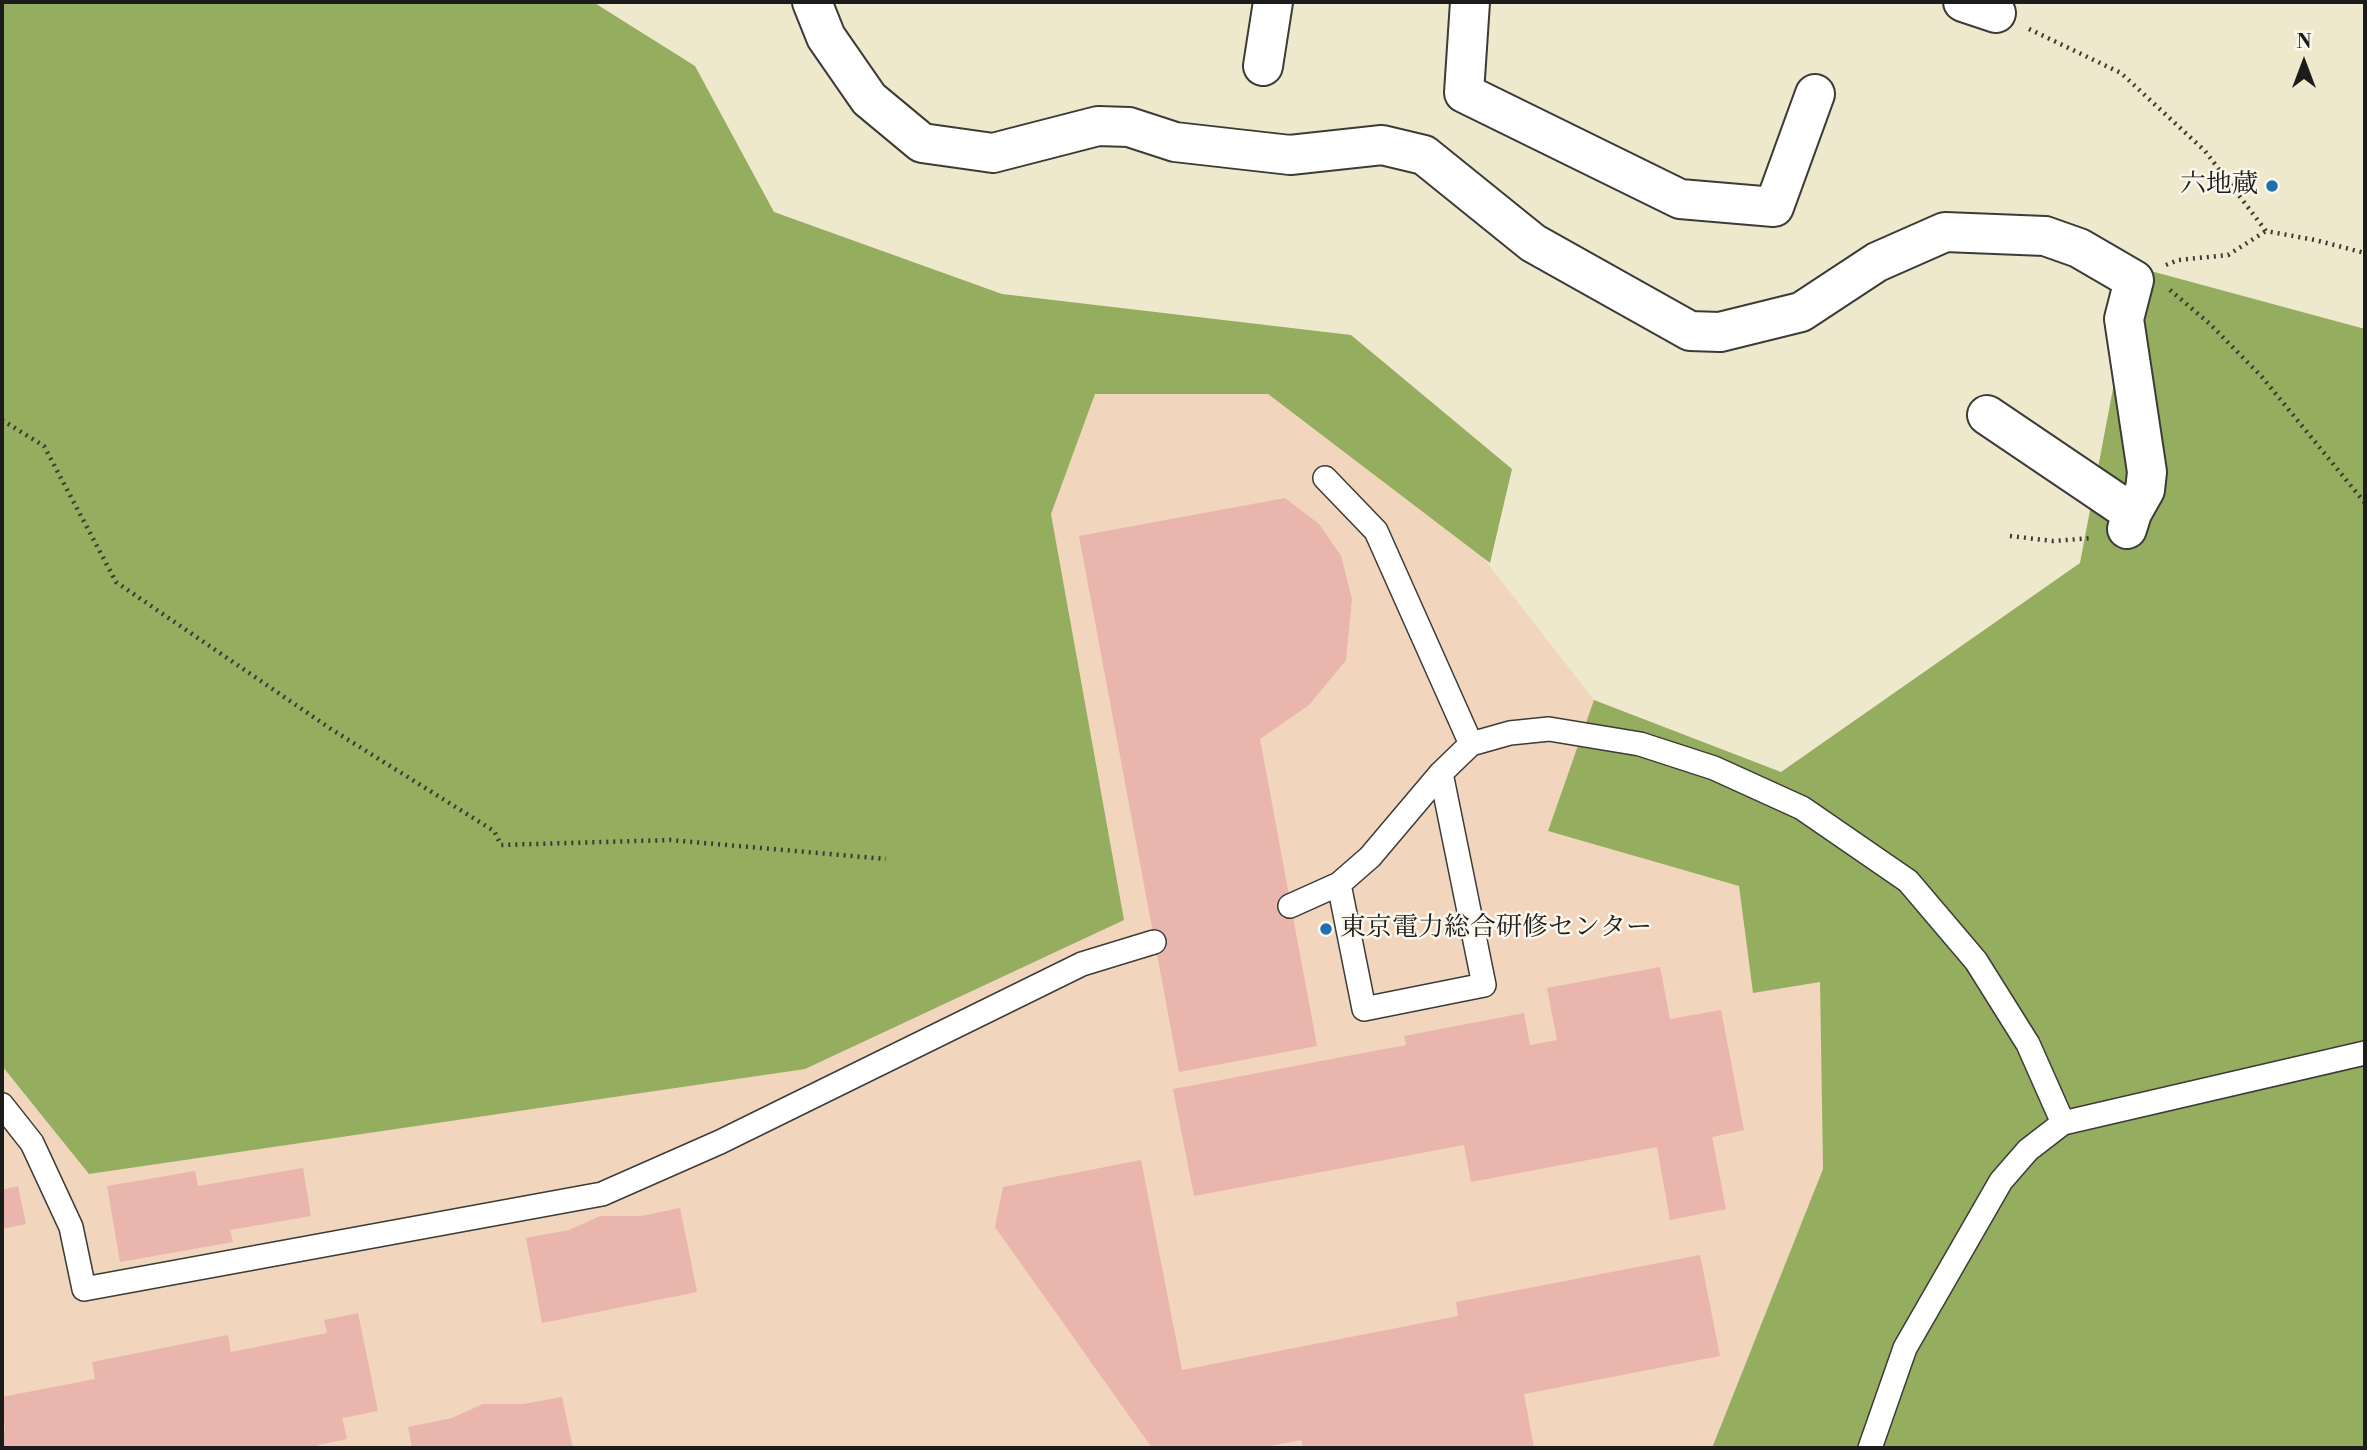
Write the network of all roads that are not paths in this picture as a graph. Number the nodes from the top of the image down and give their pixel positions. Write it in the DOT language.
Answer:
graph roads {
  1 [pos="812,2"];
  2 [pos="1273,2"];
  3 [pos="1470,2"];
  4 [pos="1262,66"];
  5 [pos="1815,94"];
  6 [pos="1987,415"];
  7 [pos="1325,478"];
  8 [pos="1471,744"];
  9 [pos="1441,773"];
  10 [pos="1339,884"];
  11 [pos="1290,906"];
  12 [pos="1154,942"];
  13 [pos="2365,1053"];
  14 [pos="2,1105"];
  15 [pos="2063,1123"];
  16 [pos="1870,1448"];
  1 -- 6 [label="street"];
  2 -- 4 [label="street"];
  3 -- 5 [label="street"];
  7 -- 8 [label="lane"];
  8 -- 9 [label="lane"];
  8 -- 15 [label="lane"];
  9 -- 10 [label="lane"];
  9 -- 10 [label="lane"];
  10 -- 11 [label="lane"];
  12 -- 14 [label="lane"];
  13 -- 15 [label="lane"];
  15 -- 16 [label="lane"];
}
